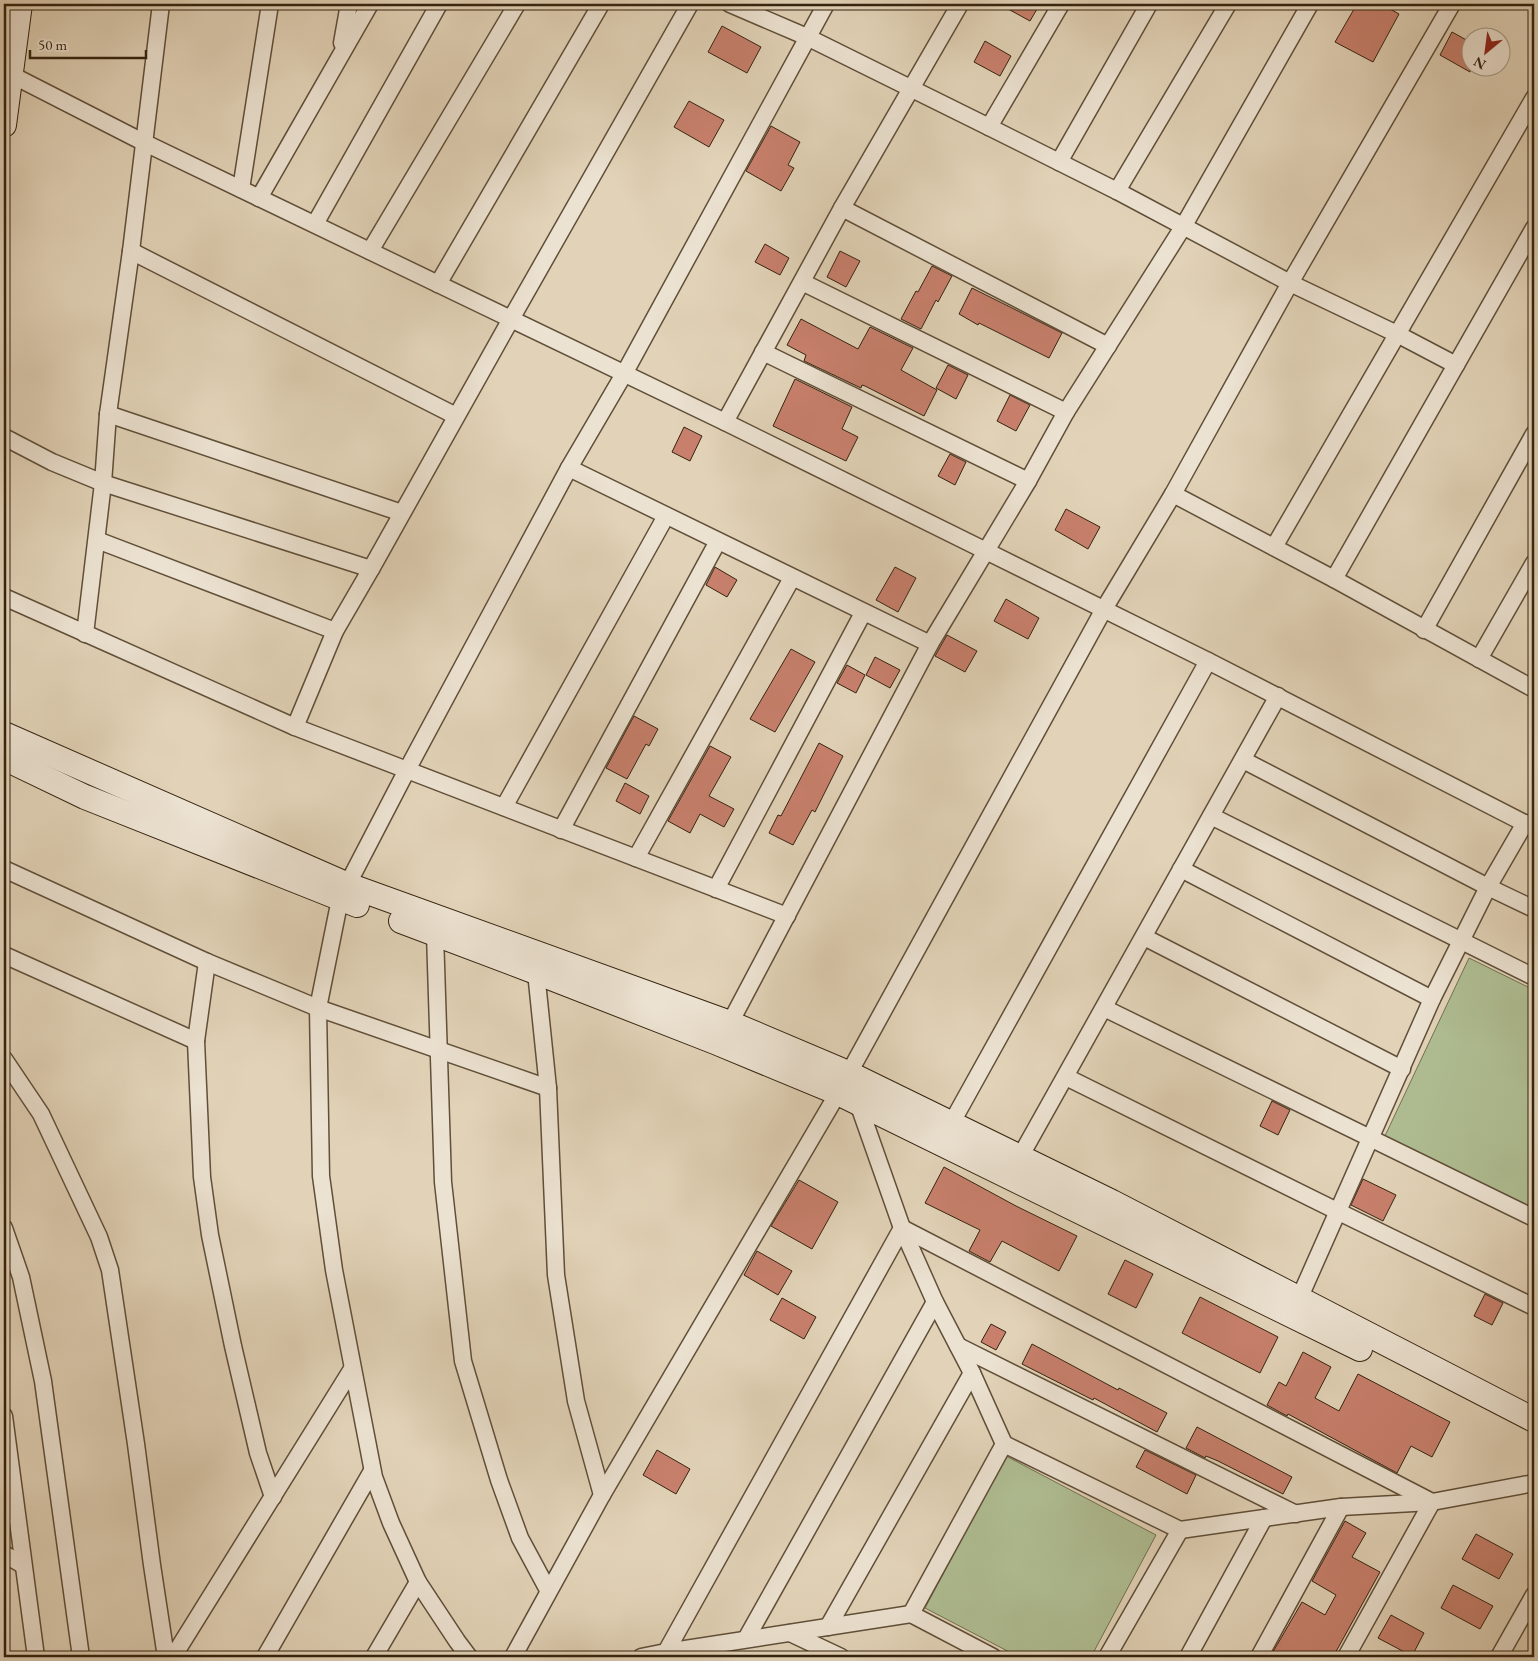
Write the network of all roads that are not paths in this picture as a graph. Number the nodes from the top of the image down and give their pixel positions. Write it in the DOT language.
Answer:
graph roads {
  1 [pos="20,4"];
  2 [pos="161,4"];
  3 [pos="270,4"];
  4 [pos="349,4"];
  5 [pos="370,4"];
  6 [pos="439,4"];
  7 [pos="517,4"];
  8 [pos="601,4"];
  9 [pos="690,4"];
  10 [pos="730,4"];
  11 [pos="826,4"];
  12 [pos="960,4"];
  13 [pos="1061,4"];
  14 [pos="1149,4"];
  15 [pos="1228,4"];
  16 [pos="1310,4"];
  17 [pos="1452,4"];
  18 [pos="807,37"];
  19 [pos="340,56"];
  20 [pos="7,73"];
  21 [pos="911,89"];
  22 [pos="1534,98"];
  23 [pos="4,125"];
  24 [pos="989,127"];
  25 [pos="143,142"];
  26 [pos="1059,162"];
  27 [pos="241,189"];
  28 [pos="1117,191"];
  29 [pos="259,198"];
  30 [pos="842,208"];
  31 [pos="314,224"];
  32 [pos="1183,227"];
  33 [pos="1534,228"];
  34 [pos="131,251"];
  35 [pos="370,251"];
  36 [pos="802,282"];
  37 [pos="1290,283"];
  38 [pos="438,284"];
  39 [pos="511,319"];
  40 [pos="1398,334"];
  41 [pos="1108,346"];
  42 [pos="763,352"];
  43 [pos="1456,365"];
  44 [pos="624,374"];
  45 [pos="1066,412"];
  46 [pos="108,414"];
  47 [pos="456,416"];
  48 [pos="725,422"];
  49 [pos="1534,434"];
  50 [pos="4,437"];
  51 [pos="569,468"];
  52 [pos="1028,481"];
  53 [pos="104,483"];
  54 [pos="1173,494"];
  55 [pos="402,513"];
  56 [pos="666,516"];
  57 [pos="97,540"];
  58 [pos="718,541"];
  59 [pos="1274,548"];
  60 [pos="986,550"];
  61 [pos="1534,563"];
  62 [pos="371,570"];
  63 [pos="792,578"];
  64 [pos="1334,579"];
  65 [pos="4,596"];
  66 [pos="1104,609"];
  67 [pos="863,613"];
  68 [pos="1424,630"];
  69 [pos="335,631"];
  70 [pos="85,634"];
  71 [pos="930,644"];
  72 [pos="1479,659"];
  73 [pos="1208,661"];
  74 [pos="1534,689"];
  75 [pos="1278,696"];
  76 [pos="295,727"];
  77 [pos="4,734"];
  78 [pos="4,758"];
  79 [pos="1243,760"];
  80 [pos="407,770"];
  81 [pos="504,807"];
  82 [pos="1211,816"];
  83 [pos="1529,825"];
  84 [pos="561,830"];
  85 [pos="636,858"];
  86 [pos="4,869"];
  87 [pos="1182,869"];
  88 [pos="1488,887"];
  89 [pos="716,888"];
  90 [pos="344,892"];
  91 [pos="1534,909"];
  92 [pos="787,916"];
  93 [pos="435,934"];
  94 [pos="1144,937"];
  95 [pos="1462,942"];
  96 [pos="4,955"];
  97 [pos="207,962"];
  98 [pos="536,972"];
  99 [pos="1534,977"];
  100 [pos="1432,999"];
  101 [pos="318,1008"];
  102 [pos="1104,1008"];
  103 [pos="730,1023"];
  104 [pos="196,1041"];
  105 [pos="439,1050"];
  106 [pos="4,1060"];
  107 [pos="1402,1069"];
  108 [pos="1066,1077"];
  109 [pos="548,1088"];
  110 [pos="848,1090"];
  111 [pos="951,1124"];
  112 [pos="1371,1139"];
  113 [pos="1020,1157"];
  114 [pos="1339,1212"];
  115 [pos="1534,1218"];
  116 [pos="4,1228"];
  117 [pos="902,1228"];
  118 [pos="1299,1299"];
  119 [pos="935,1302"];
  120 [pos="1534,1307"];
  121 [pos="958,1346"];
  122 [pos="352,1369"];
  123 [pos="972,1373"];
  124 [pos="4,1416"];
  125 [pos="1534,1420"];
  126 [pos="1534,1434"];
  127 [pos="6,1444"];
  128 [pos="1004,1444"];
  129 [pos="372,1471"];
  130 [pos="1534,1483"];
  131 [pos="602,1495"];
  132 [pos="272,1497"];
  133 [pos="1432,1502"];
  134 [pos="1342,1507"];
  135 [pos="1296,1514"];
  136 [pos="1264,1518"];
  137 [pos="1180,1530"];
  138 [pos="4,1554"];
  139 [pos="23,1565"];
  140 [pos="418,1582"];
  141 [pos="548,1590"];
  142 [pos="1534,1595"];
  143 [pos="911,1614"];
  144 [pos="828,1627"];
  145 [pos="790,1633"];
  146 [pos="746,1639"];
  147 [pos="671,1654"];
  148 [pos="36,1657"];
  149 [pos="81,1657"];
  150 [pos="166,1657"];
  151 [pos="173,1657"];
  152 [pos="265,1657"];
  153 [pos="374,1657"];
  154 [pos="469,1657"];
  155 [pos="513,1657"];
  156 [pos="641,1657"];
  157 [pos="841,1657"];
  158 [pos="993,1657"];
  159 [pos="1107,1657"];
  160 [pos="1188,1657"];
  161 [pos="1258,1657"];
  162 [pos="1346,1657"];
  163 [pos="1499,1657"];
  1 -- 20 [label="street"];
  2 -- 25 [label="street"];
  3 -- 27 [label="street"];
  4 -- 19 [label="street"];
  5 -- 19 [label="street"];
  6 -- 31 [label="street"];
  7 -- 35 [label="street"];
  8 -- 38 [label="street"];
  9 -- 39 [label="street"];
  10 -- 18 [label="street"];
  11 -- 18 [label="street"];
  12 -- 21 [label="street"];
  13 -- 24 [label="street"];
  14 -- 26 [label="street"];
  15 -- 28 [label="street"];
  16 -- 32 [label="street"];
  17 -- 37 [label="street"];
  18 -- 21 [label="street"];
  18 -- 44 [label="street"];
  19 -- 29 [label="street"];
  20 -- 23 [label="street"];
  20 -- 25 [label="street"];
  21 -- 24 [label="street"];
  21 -- 30 [label="street"];
  22 -- 40 [label="street"];
  24 -- 26 [label="street"];
  25 -- 27 [label="street"];
  25 -- 34 [label="street"];
  26 -- 28 [label="street"];
  27 -- 29 [label="street"];
  28 -- 32 [label="street"];
  29 -- 31 [label="street"];
  30 -- 36 [label="street"];
  30 -- 41 [label="street"];
  31 -- 35 [label="street"];
  32 -- 37 [label="street"];
  32 -- 41 [label="street"];
  33 -- 43 [label="street"];
  34 -- 46 [label="street"];
  34 -- 47 [label="street"];
  35 -- 38 [label="street"];
  36 -- 42 [label="street"];
  36 -- 45 [label="street"];
  37 -- 40 [label="street"];
  37 -- 54 [label="street"];
  38 -- 39 [label="street"];
  39 -- 44 [label="street"];
  39 -- 47 [label="street"];
  40 -- 43 [label="street"];
  40 -- 59 [label="street"];
  41 -- 45 [label="street"];
  42 -- 48 [label="street"];
  42 -- 52 [label="street"];
  43 -- 64 [label="street"];
  44 -- 48 [label="street"];
  44 -- 51 [label="street"];
  45 -- 52 [label="street"];
  46 -- 53 [label="street"];
  46 -- 55 [label="street"];
  47 -- 55 [label="street"];
  48 -- 60 [label="street"];
  49 -- 68 [label="street"];
  50 -- 53 [label="street"];
  51 -- 56 [label="street"];
  51 -- 80 [label="street"];
  52 -- 60 [label="street"];
  53 -- 57 [label="street"];
  53 -- 62 [label="street"];
  54 -- 59 [label="street"];
  54 -- 66 [label="street"];
  55 -- 62 [label="street"];
  56 -- 58 [label="street"];
  56 -- 81 [label="street"];
  57 -- 69 [label="street"];
  57 -- 70 [label="street"];
  58 -- 63 [label="street"];
  58 -- 84 [label="street"];
  59 -- 64 [label="street"];
  60 -- 66 [label="street"];
  60 -- 71 [label="street"];
  61 -- 72 [label="street"];
  62 -- 69 [label="street"];
  63 -- 67 [label="street"];
  63 -- 85 [label="street"];
  64 -- 68 [label="street"];
  65 -- 70 [label="street"];
  66 -- 73 [label="street"];
  66 -- 110 [label="street"];
  67 -- 71 [label="street"];
  67 -- 89 [label="street"];
  68 -- 72 [label="street"];
  69 -- 76 [label="street"];
  70 -- 76 [label="street"];
  71 -- 92 [label="street"];
  72 -- 74 [label="street"];
  73 -- 75 [label="street"];
  73 -- 111 [label="street"];
  75 -- 79 [label="street"];
  75 -- 83 [label="street"];
  76 -- 80 [label="street"];
  77 -- 90 [label="street"];
  78 -- 90 [label="street"];
  79 -- 82 [label="street"];
  79 -- 88 [label="street"];
  80 -- 81 [label="street"];
  80 -- 90 [label="street"];
  81 -- 84 [label="street"];
  82 -- 87 [label="street"];
  82 -- 95 [label="street"];
  83 -- 88 [label="street"];
  84 -- 85 [label="street"];
  85 -- 89 [label="street"];
  86 -- 97 [label="street"];
  87 -- 94 [label="street"];
  87 -- 100 [label="street"];
  88 -- 91 [label="street"];
  88 -- 95 [label="street"];
  89 -- 92 [label="street"];
  90 -- 93 [label="street"];
  90 -- 101 [label="street"];
  90 -- 103 [label="street"];
  92 -- 103 [label="street"];
  93 -- 98 [label="street"];
  93 -- 105 [label="street"];
  94 -- 102 [label="street"];
  94 -- 107 [label="street"];
  95 -- 99 [label="street"];
  95 -- 100 [label="street"];
  96 -- 104 [label="street"];
  97 -- 101 [label="street"];
  97 -- 104 [label="street"];
  98 -- 109 [label="street"];
  98 -- 110 [label="street"];
  100 -- 107 [label="street"];
  101 -- 105 [label="street"];
  101 -- 122 [label="street"];
  102 -- 108 [label="street"];
  102 -- 112 [label="street"];
  103 -- 110 [label="street"];
  104 -- 132 [label="street"];
  105 -- 109 [label="street"];
  105 -- 141 [label="street"];
  106 -- 150 [label="street"];
  107 -- 112 [label="street"];
  108 -- 113 [label="street"];
  108 -- 114 [label="street"];
  109 -- 131 [label="street"];
  110 -- 111 [label="street"];
  110 -- 117 [label="street"];
  110 -- 126 [label="street"];
  110 -- 131 [label="street"];
  111 -- 113 [label="street"];
  112 -- 114 [label="street"];
  112 -- 115 [label="street"];
  113 -- 118 [label="street"];
  114 -- 118 [label="street"];
  114 -- 120 [label="street"];
  116 -- 149 [label="street"];
  117 -- 119 [label="street"];
  117 -- 133 [label="street"];
  117 -- 147 [label="street"];
  118 -- 125 [label="street"];
  119 -- 121 [label="street"];
  119 -- 146 [label="street"];
  121 -- 123 [label="street"];
  121 -- 135 [label="street"];
  122 -- 129 [label="street"];
  122 -- 132 [label="street"];
  123 -- 128 [label="street"];
  123 -- 144 [label="street"];
  124 -- 127 [label="street"];
  127 -- 139 [label="street"];
  128 -- 137 [label="street"];
  128 -- 143 [label="street"];
  129 -- 140 [label="street"];
  129 -- 152 [label="street"];
  130 -- 133 [label="street"];
  131 -- 141 [label="street"];
  132 -- 151 [label="street"];
  133 -- 134 [label="street"];
  133 -- 162 [label="street"];
  134 -- 135 [label="street"];
  134 -- 161 [label="street"];
  135 -- 136 [label="street"];
  136 -- 137 [label="street"];
  136 -- 160 [label="street"];
  137 -- 159 [label="street"];
  138 -- 139 [label="street"];
  139 -- 148 [label="street"];
  140 -- 153 [label="street"];
  140 -- 154 [label="street"];
  141 -- 155 [label="street"];
  142 -- 163 [label="street"];
  143 -- 144 [label="street"];
  143 -- 158 [label="street"];
  144 -- 145 [label="street"];
  145 -- 146 [label="street"];
  145 -- 157 [label="street"];
  146 -- 147 [label="street"];
  147 -- 156 [label="street"];
}
